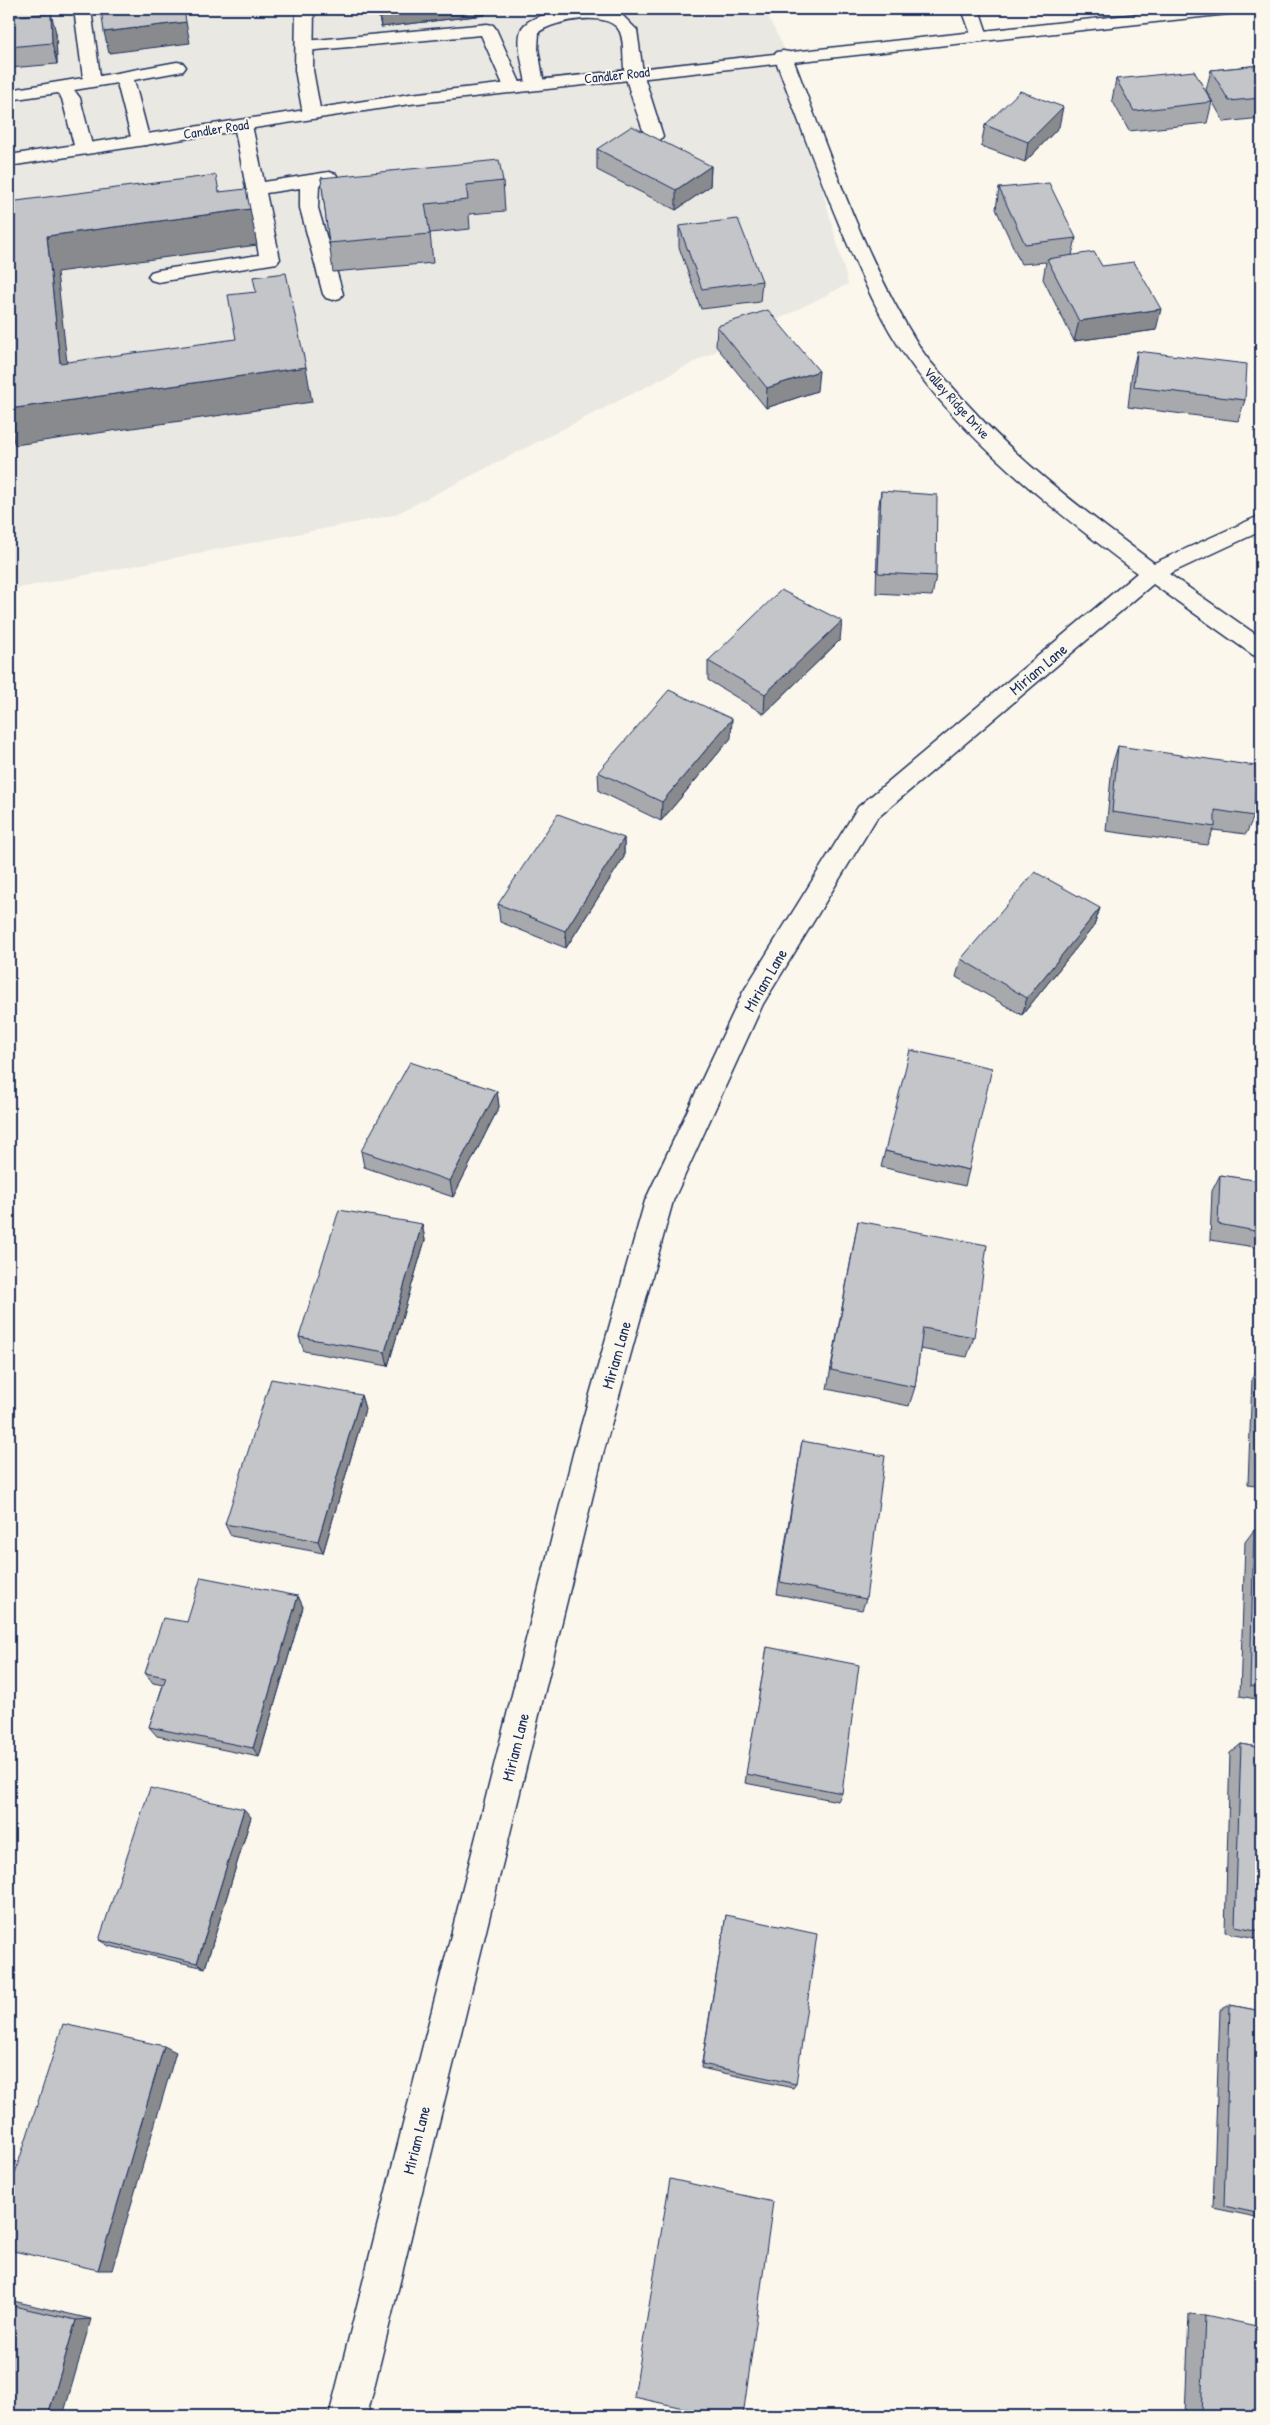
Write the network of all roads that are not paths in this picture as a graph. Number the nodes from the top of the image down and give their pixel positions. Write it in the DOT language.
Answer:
graph roads {
  1 [pos="82,9"];
  2 [pos="305,9"];
  3 [pos="971,9"];
  4 [pos="1228,9"];
  5 [pos="979,36"];
  6 [pos="305,46"];
  7 [pos="783,56"];
  8 [pos="178,67"];
  9 [pos="634,74"];
  10 [pos="124,77"];
  11 [pos="92,82"];
  12 [pos="535,84"];
  13 [pos="62,87"];
  14 [pos="514,87"];
  15 [pos="9,95"];
  16 [pos="312,114"];
  17 [pos="243,125"];
  18 [pos="654,136"];
  19 [pos="141,141"];
  20 [pos="84,149"];
  21 [pos="9,161"];
  22 [pos="336,177"];
  23 [pos="310,181"];
  24 [pos="256,189"];
  25 [pos="158,276"];
  26 [pos="333,294"];
  27 [pos="1261,522"];
  28 [pos="1152,573"];
  29 [pos="1261,649"];
  30 [pos="348,2416"];
  1 -- 11 [label="street"];
  2 -- 6 [label="street"];
  3 -- 5 [label="street"];
  4 -- 5 [label="street, Candler Road"];
  5 -- 7 [label="street, Candler Road"];
  6 -- 14 [label="street"];
  6 -- 16 [label="street"];
  7 -- 9 [label="street, Candler Road"];
  7 -- 28 [label="street, Valley Ridge Drive"];
  8 -- 10 [label="street"];
  9 -- 12 [label="street, Candler Road"];
  9 -- 12 [label="street"];
  9 -- 18 [label="street"];
  10 -- 11 [label="street"];
  10 -- 19 [label="street"];
  11 -- 13 [label="street"];
  12 -- 14 [label="street, Candler Road"];
  13 -- 15 [label="street"];
  13 -- 20 [label="street"];
  14 -- 16 [label="street, Candler Road"];
  16 -- 17 [label="street, Candler Road"];
  17 -- 19 [label="street, Candler Road"];
  17 -- 24 [label="street"];
  19 -- 20 [label="street, Candler Road"];
  20 -- 21 [label="street, Candler Road"];
  22 -- 23 [label="street"];
  23 -- 24 [label="street"];
  23 -- 26 [label="street"];
  24 -- 25 [label="street"];
  27 -- 28 [label="street, Miriam Lane"];
  28 -- 29 [label="street, Valley Ridge Drive"];
  28 -- 30 [label="street, Miriam Lane"];
}
